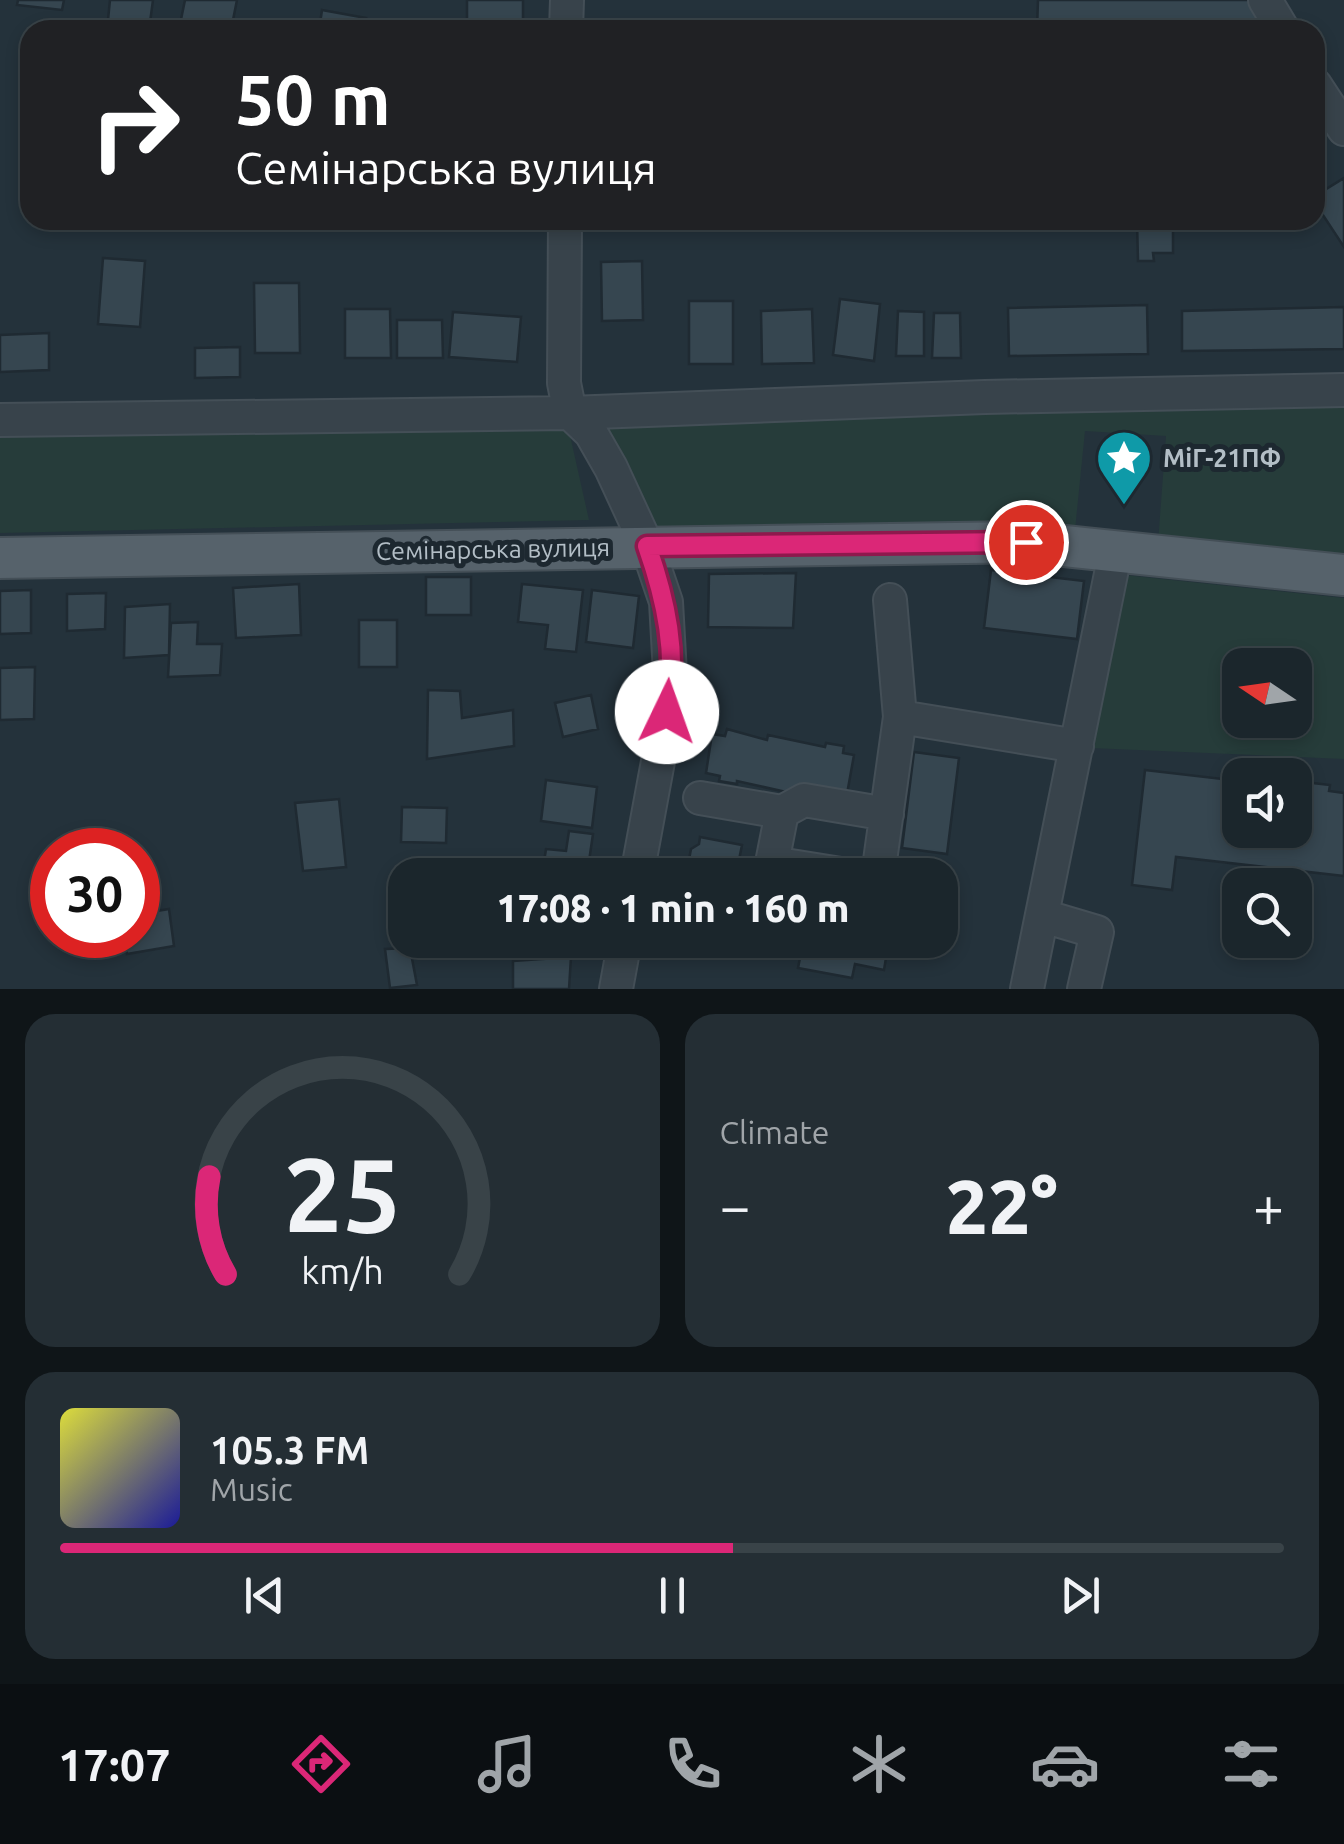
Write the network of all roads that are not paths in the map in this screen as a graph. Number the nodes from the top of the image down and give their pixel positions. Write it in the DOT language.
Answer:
graph roads {
  1 [pos="1325,100"];
  2 [pos="1344,129"];
  3 [pos="565,230"];
  4 [pos="1344,390"];
  5 [pos="570,413"];
  6 [pos="0,420"];
  7 [pos="647,546"];
  8 [pos="1116,549"];
  9 [pos="0,558"];
  10 [pos="1344,575"];
  11 [pos="890,600"];
  12 [pos="900,718"];
  13 [pos="1077,746"];
  14 [pos="700,798"];
  15 [pos="782,812"];
  16 [pos="887,814"];
  17 [pos="640,858"];
  18 [pos="773,858"];
  19 [pos="881,858"];
  20 [pos="1043,916"];
  21 [pos="622,958"];
  22 [pos="616,989"];
  23 [pos="1027,989"];
  24 [pos="1084,989"];
  1 -- 2 [label="street"];
  3 -- 5 [label="street"];
  4 -- 5 [label="street"];
  5 -- 6 [label="street"];
  5 -- 7 [label="street"];
  7 -- 8 [label="main road, Семінарська вулиця"];
  7 -- 9 [label="main road, Семінарська вулиця"];
  7 -- 17 [label="street"];
  8 -- 10 [label="main road, Семінарська вулиця"];
  8 -- 13 [label="street"];
  11 -- 12 [label="street"];
  12 -- 13 [label="street"];
  12 -- 16 [label="street"];
  13 -- 20 [label="street"];
  14 -- 15 [label="street"];
  15 -- 16 [label="street"];
  15 -- 18 [label="street"];
  16 -- 19 [label="street"];
  20 -- 23 [label="street"];
  20 -- 24 [label="street"];
  21 -- 22 [label="street"];
}
